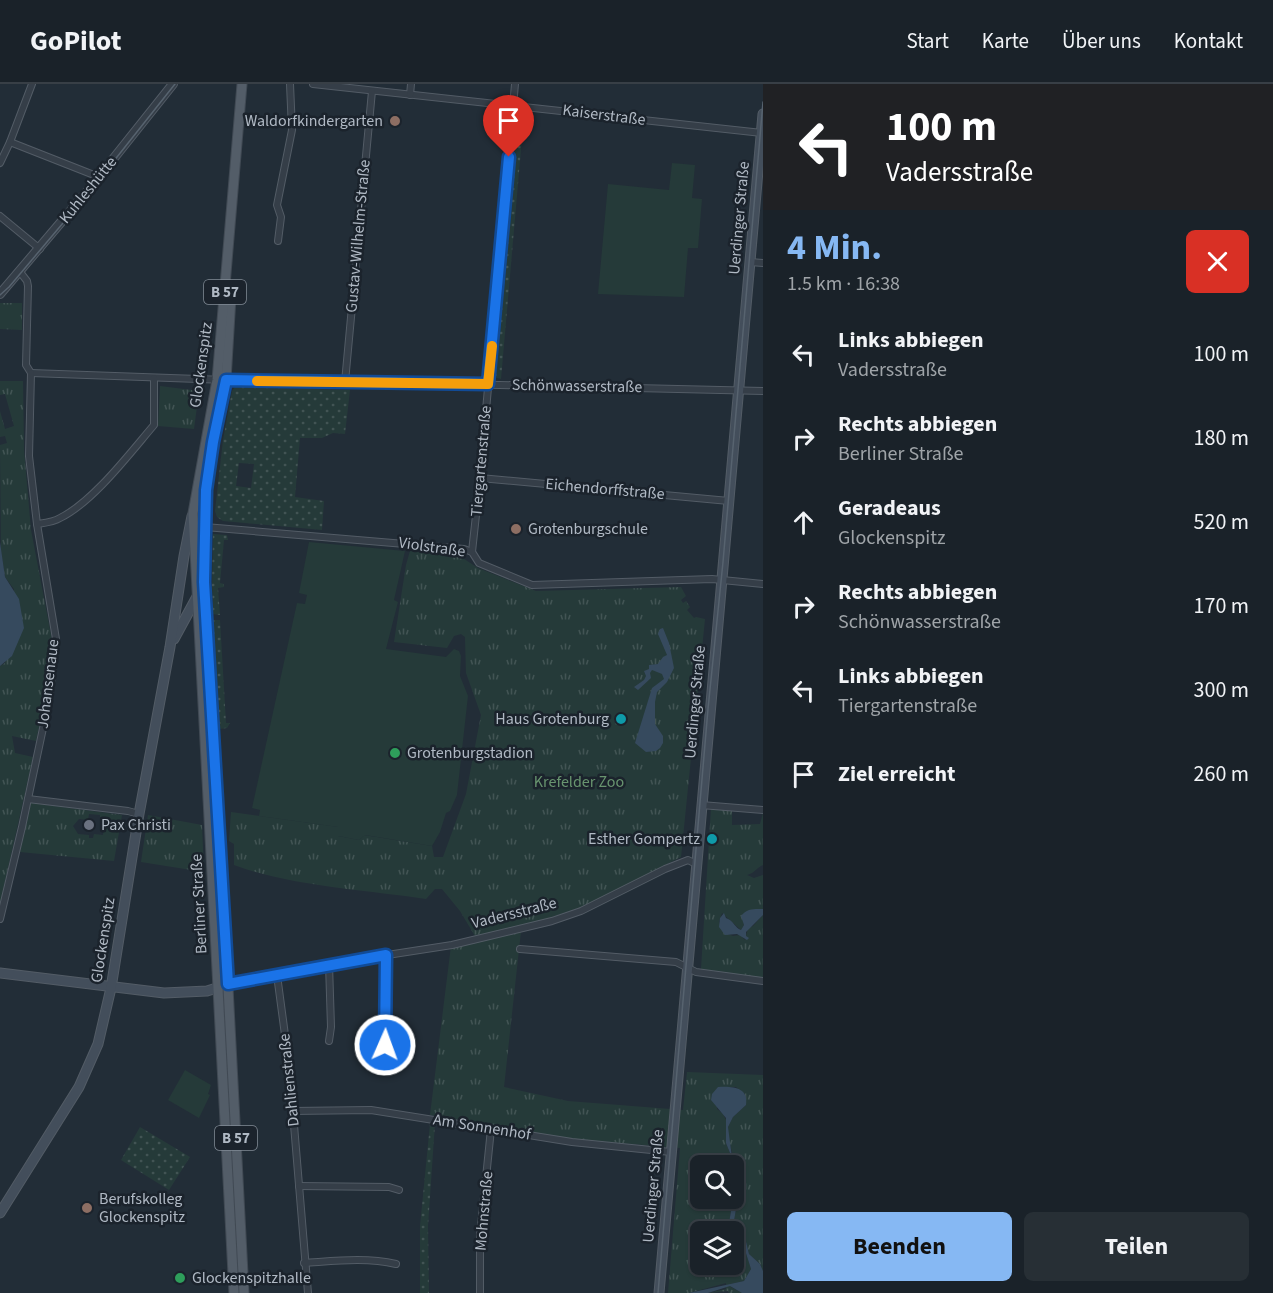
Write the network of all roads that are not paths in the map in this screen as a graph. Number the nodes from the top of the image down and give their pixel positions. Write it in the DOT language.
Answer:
graph roads {
  1 [pos="32,84"];
  2 [pos="173,84"];
  3 [pos="242,84"];
  4 [pos="248,84"];
  5 [pos="290,84"];
  6 [pos="313,84"];
  7 [pos="411,84"];
  8 [pos="515,84"];
  9 [pos="333,85"];
  10 [pos="372,91"];
  11 [pos="410,95"];
  12 [pos="514,105"];
  13 [pos="763,114"];
  14 [pos="762,133"];
  15 [pos="10,142"];
  16 [pos="0,163"];
  17 [pos="99,177"];
  18 [pos="0,216"];
  19 [pos="278,241"];
  20 [pos="40,249"];
  21 [pos="750,262"];
  22 [pos="763,263"];
  23 [pos="20,272"];
  24 [pos="0,294"];
  25 [pos="31,373"];
  26 [pos="154,378"];
  27 [pos="221,380"];
  28 [pos="345,382"];
  29 [pos="488,384"];
  30 [pos="739,390"];
  31 [pos="763,390"];
  32 [pos="480,478"];
  33 [pos="729,501"];
  34 [pos="193,513"];
  35 [pos="37,524"];
  36 [pos="205,527"];
  37 [pos="472,552"];
  38 [pos="722,579"];
  39 [pos="204,582"];
  40 [pos="763,584"];
  41 [pos="198,597"];
  42 [pos="170,646"];
  43 [pos="28,799"];
  44 [pos="701,805"];
  45 [pos="763,810"];
  46 [pos="139,814"];
  47 [pos="696,864"];
  48 [pos="0,919"];
  49 [pos="520,949"];
  50 [pos="386,955"];
  51 [pos="329,964"];
  52 [pos="687,967"];
  53 [pos="0,973"];
  54 [pos="277,975"];
  55 [pos="763,981"];
  56 [pos="223,986"];
  57 [pos="111,987"];
  58 [pos="329,1041"];
  59 [pos="385,1045"];
  60 [pos="292,1110"];
  61 [pos="491,1129"];
  62 [pos="671,1152"];
  63 [pos="298,1186"];
  64 [pos="399,1190"];
  65 [pos="0,1213"];
  66 [pos="304,1263"];
  67 [pos="396,1264"];
  68 [pos="234,1293"];
  69 [pos="244,1293"];
  70 [pos="308,1293"];
  71 [pos="480,1293"];
  72 [pos="659,1293"];
  1 -- 15 [label="street"];
  2 -- 17 [label="street, Kuhleshütte"];
  3 -- 27 [label="main road, Glockenspitz / B 57"];
  4 -- 27 [label="main road, Glockenspitz / B 57"];
  5 -- 19 [label="street"];
  6 -- 9 [label="street, Kaiserstraße"];
  7 -- 11 [label="street"];
  8 -- 12 [label="street, Tiergartenstraße"];
  9 -- 10 [label="street, Kaiserstraße"];
  10 -- 11 [label="street, Kaiserstraße"];
  10 -- 28 [label="street, Gustav-Wilhelm-Straße"];
  11 -- 12 [label="street, Kaiserstraße"];
  12 -- 14 [label="street, Kaiserstraße"];
  12 -- 29 [label="street, Tiergartenstraße"];
  13 -- 14 [label="main road, Uerdinger Straße"];
  14 -- 21 [label="main road, Uerdinger Straße"];
  15 -- 16 [label="street"];
  15 -- 17 [label="street"];
  17 -- 20 [label="street, Kuhleshütte"];
  18 -- 20 [label="street"];
  20 -- 23 [label="street, Kuhleshütte"];
  21 -- 22 [label="street"];
  21 -- 30 [label="main road, Uerdinger Straße"];
  23 -- 24 [label="street, Kuhleshütte"];
  23 -- 25 [label="street, Johansenaue"];
  25 -- 26 [label="street, Schönwasserstraße"];
  25 -- 35 [label="street, Johansenaue"];
  26 -- 27 [label="street, Schönwasserstraße"];
  26 -- 35 [label="street"];
  27 -- 28 [label="street, Schönwasserstraße"];
  27 -- 34 [label="main road, Glockenspitz / B 57"];
  27 -- 36 [label="main road, Glockenspitz / B 57"];
  28 -- 29 [label="street, Schönwasserstraße"];
  29 -- 30 [label="street, Schönwasserstraße"];
  29 -- 32 [label="street, Tiergartenstraße"];
  30 -- 31 [label="street, Schönwasserstraße"];
  30 -- 33 [label="main road, Uerdinger Straße"];
  32 -- 33 [label="street, Eichendorffstraße"];
  32 -- 37 [label="street, Tiergartenstraße"];
  33 -- 38 [label="main road, Uerdinger Straße"];
  34 -- 41 [label="main road, Berliner Straße / B 57"];
  34 -- 42 [label="main road, Glockenspitz"];
  35 -- 43 [label="street, Johansenaue"];
  36 -- 37 [label="street, Violstraße"];
  36 -- 39 [label="main road, Berliner Straße / B 57"];
  37 -- 38 [label="street, Violstraße"];
  38 -- 40 [label="street, Violstraße"];
  38 -- 44 [label="main road, Uerdinger Straße"];
  39 -- 41 [label="main road, Glockenspitz"];
  39 -- 56 [label="main road, Berliner Straße / B 57"];
  41 -- 42 [label="main road, Glockenspitz"];
  41 -- 56 [label="main road, Berliner Straße / B 57"];
  42 -- 46 [label="main road, Glockenspitz"];
  43 -- 46 [label="street"];
  43 -- 48 [label="street, Johansenaue"];
  44 -- 45 [label="street"];
  44 -- 47 [label="main road, Uerdinger Straße"];
  46 -- 57 [label="main road, Glockenspitz"];
  47 -- 50 [label="street, Vadersstraße"];
  47 -- 52 [label="main road, Uerdinger Straße"];
  49 -- 52 [label="street"];
  50 -- 51 [label="street, Vadersstraße"];
  50 -- 59 [label="street"];
  51 -- 54 [label="street, Vadersstraße"];
  51 -- 58 [label="street"];
  52 -- 55 [label="street"];
  52 -- 62 [label="main road, Uerdinger Straße"];
  53 -- 57 [label="main road, Vadersstraße"];
  54 -- 56 [label="street, Vadersstraße"];
  54 -- 60 [label="street, Dahlienstraße"];
  56 -- 57 [label="main road, Vadersstraße"];
  56 -- 68 [label="main road, Berliner Straße / B 57"];
  56 -- 69 [label="main road, Berliner Straße / B 57"];
  57 -- 65 [label="main road, Glockenspitz"];
  60 -- 61 [label="street, Am Sonnenhof"];
  60 -- 63 [label="street, Dahlienstraße"];
  61 -- 62 [label="street, Am Sonnenhof"];
  61 -- 71 [label="street, Mohnstraße"];
  62 -- 72 [label="main road, Uerdinger Straße"];
  63 -- 64 [label="street"];
  63 -- 66 [label="street, Dahlienstraße"];
  66 -- 67 [label="street"];
  66 -- 70 [label="street, Dahlienstraße"];
}
